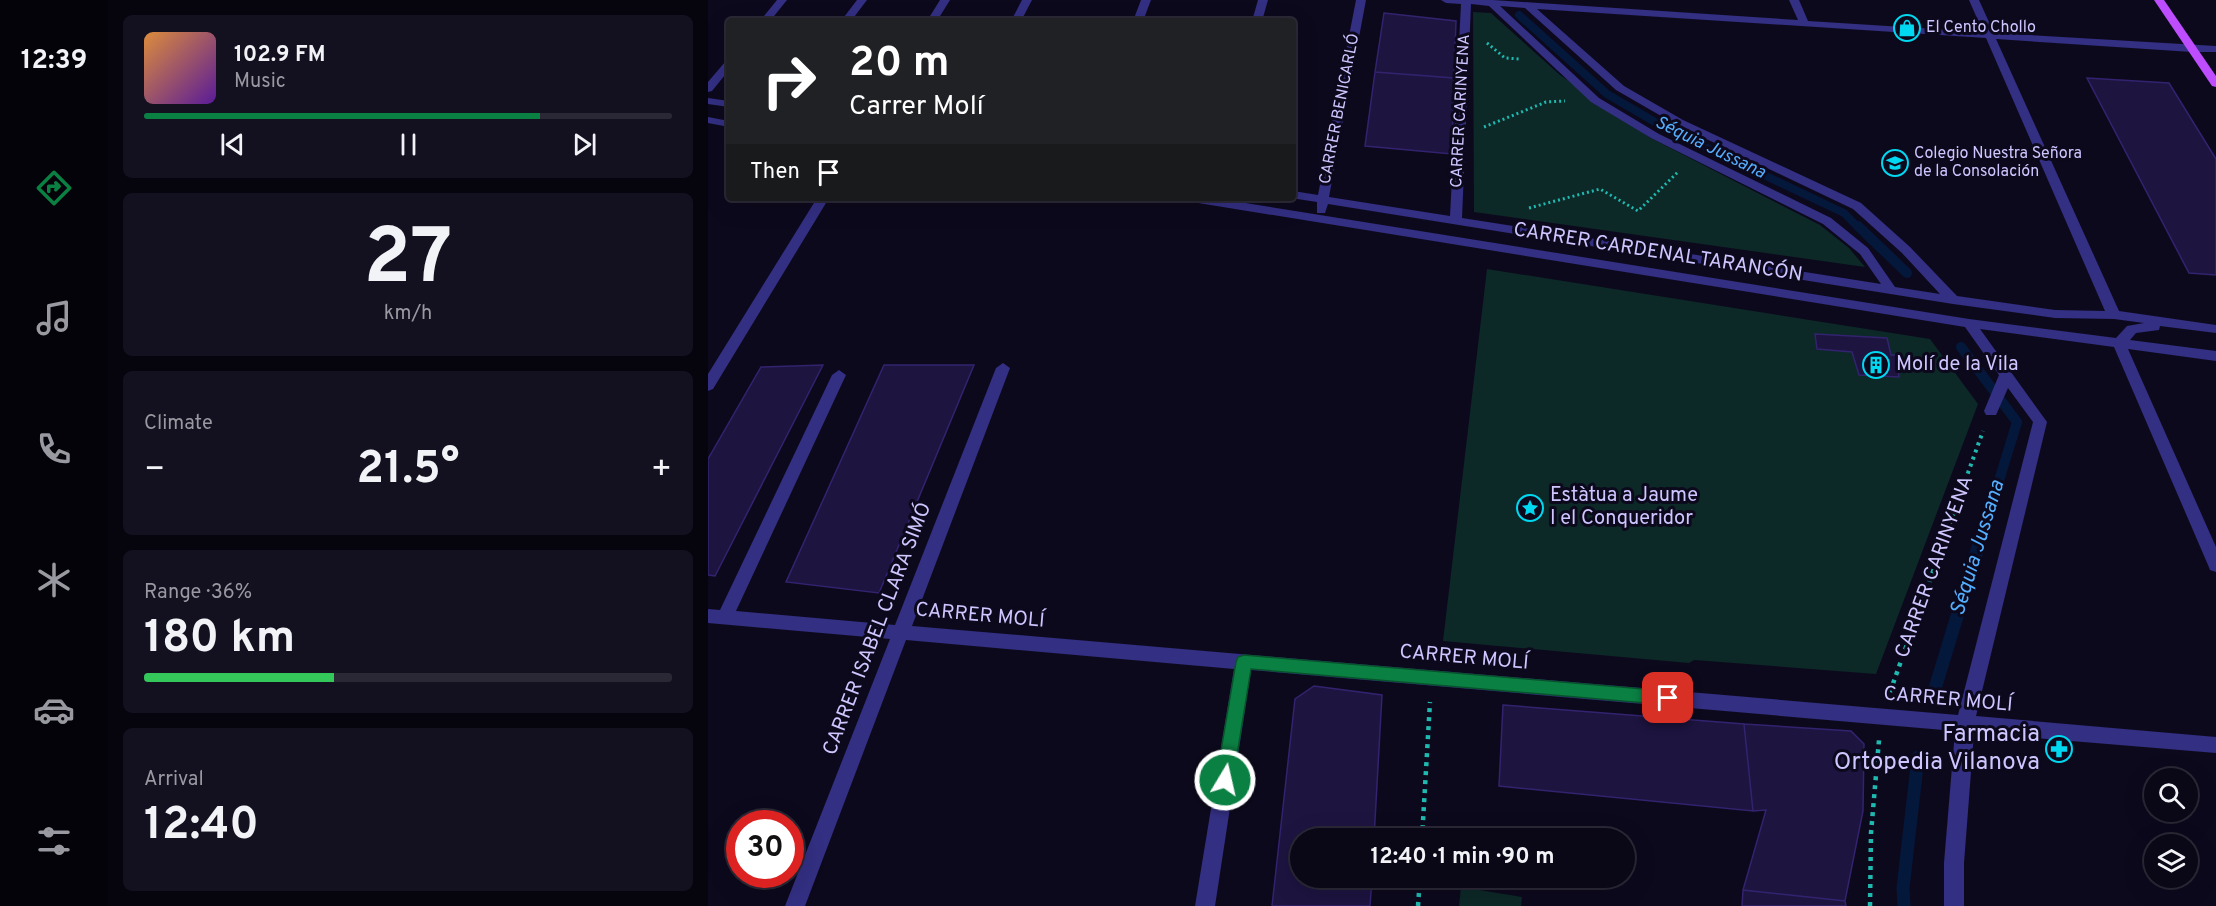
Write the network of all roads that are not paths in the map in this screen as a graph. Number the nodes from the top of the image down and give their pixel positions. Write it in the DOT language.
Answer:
graph roads {
  1 [pos="782,0"];
  2 [pos="862,0"];
  3 [pos="945,0"];
  4 [pos="1027,0"];
  5 [pos="1146,0"];
  6 [pos="1263,0"];
  7 [pos="1361,0"];
  8 [pos="1446,0"];
  9 [pos="1624,0"];
  10 [pos="1794,0"];
  11 [pos="1974,0"];
  12 [pos="2159,0"];
  13 [pos="1466,1"];
  14 [pos="1490,2"];
  15 [pos="1526,3"];
  16 [pos="1627,12"];
  17 [pos="767,18"];
  18 [pos="848,18"];
  19 [pos="934,18"];
  20 [pos="1018,18"];
  21 [pos="1139,18"];
  22 [pos="1258,18"];
  23 [pos="1804,23"];
  24 [pos="1990,35"];
  25 [pos="2192,49"];
  26 [pos="2216,49"];
  27 [pos="726,68"];
  28 [pos="2216,84"];
  29 [pos="708,89"];
  30 [pos="708,101"];
  31 [pos="726,104"];
  32 [pos="708,120"];
  33 [pos="726,123"];
  34 [pos="1296,195"];
  35 [pos="1324,200"];
  36 [pos="822,201"];
  37 [pos="1210,201"];
  38 [pos="1320,219"];
  39 [pos="1456,221"];
  40 [pos="1892,290"];
  41 [pos="1953,300"];
  42 [pos="2114,315"];
  43 [pos="1969,323"];
  44 [pos="2175,324"];
  45 [pos="2216,329"];
  46 [pos="2119,343"];
  47 [pos="2216,356"];
  48 [pos="1003,368"];
  49 [pos="840,375"];
  50 [pos="2004,379"];
  51 [pos="708,386"];
  52 [pos="1991,411"];
  53 [pos="2216,565"];
  54 [pos="716,616"];
  55 [pos="900,632"];
  56 [pos="1244,662"];
  57 [pos="1965,724"];
  58 [pos="2216,745"];
  59 [pos="795,906"];
  60 [pos="1205,906"];
  61 [pos="1954,906"];
  1 -- 17 [label="street"];
  2 -- 18 [label="street"];
  3 -- 19 [label="street"];
  4 -- 20 [label="street"];
  5 -- 21 [label="street"];
  6 -- 22 [label="street"];
  7 -- 35 [label="street, CARRER BENICARLÓ"];
  8 -- 13 [label="street"];
  9 -- 16 [label="street"];
  10 -- 23 [label="street"];
  11 -- 24 [label="street"];
  12 -- 25 [label="main road"];
  13 -- 14 [label="street"];
  13 -- 39 [label="street, CARRER CARINYENA"];
  14 -- 15 [label="street"];
  14 -- 40 [label="street"];
  15 -- 16 [label="street"];
  15 -- 41 [label="street"];
  16 -- 23 [label="street"];
  23 -- 24 [label="street"];
  24 -- 25 [label="street"];
  24 -- 42 [label="street"];
  25 -- 26 [label="street"];
  25 -- 28 [label="main road"];
  27 -- 29 [label="street"];
  30 -- 31 [label="street"];
  32 -- 33 [label="street"];
  34 -- 35 [label="street, CARRER CARDENAL TARANCÓN"];
  35 -- 38 [label="street, CARRER BENICARLÓ"];
  35 -- 39 [label="street, CARRER CARDENAL TARANCÓN"];
  36 -- 51 [label="street"];
  37 -- 38 [label="street, CARRER CARDENAL TARANCÓN"];
  38 -- 43 [label="street, CARRER CARDENAL TARANCÓN"];
  39 -- 40 [label="street, CARRER CARDENAL TARANCÓN"];
  40 -- 41 [label="street, CARRER CARDENAL TARANCÓN"];
  41 -- 42 [label="street, CARRER CARDENAL TARANCÓN"];
  42 -- 44 [label="street, CARRER CARDENAL TARANCÓN"];
  43 -- 46 [label="street, CARRER CARDENAL TARANCÓN"];
  43 -- 50 [label="street"];
  44 -- 45 [label="street, CARRER CARDENAL TARANCÓN"];
  44 -- 46 [label="street, CARRER CARDENAL TARANCÓN"];
  46 -- 47 [label="street, CARRER CARDENAL TARANCÓN"];
  46 -- 53 [label="street"];
  48 -- 55 [label="street, CARRER ISABEL CLARA SIMÓ"];
  49 -- 54 [label="street"];
  50 -- 52 [label="street"];
  50 -- 57 [label="street"];
  54 -- 55 [label="street, CARRER MOLÍ"];
  55 -- 56 [label="street, CARRER MOLÍ"];
  55 -- 59 [label="street, CARRER ISABEL CLARA SIMÓ"];
  56 -- 57 [label="street, CARRER MOLÍ"];
  56 -- 60 [label="street"];
  57 -- 58 [label="street, CARRER MOLÍ"];
  57 -- 61 [label="street"];
}
